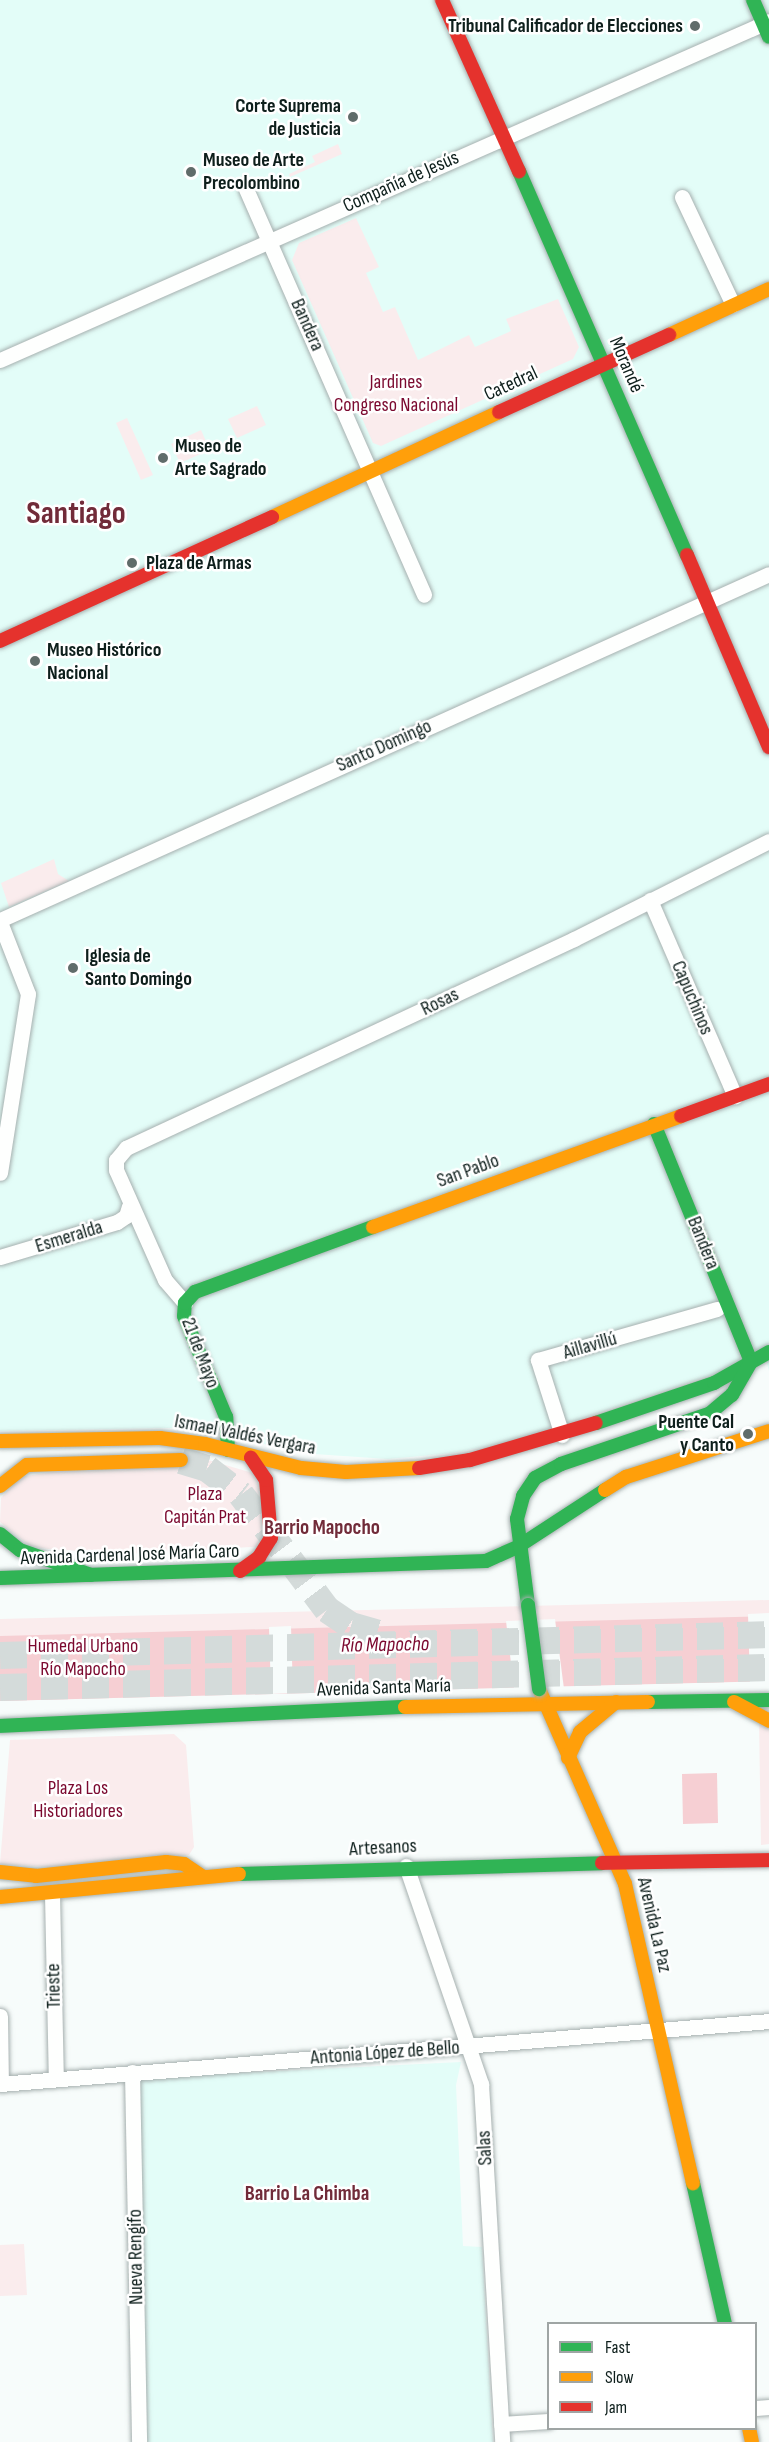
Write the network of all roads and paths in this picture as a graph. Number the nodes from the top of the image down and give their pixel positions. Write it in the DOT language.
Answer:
graph roads {
  1 [pos="442,0"];
  2 [pos="753,0"];
  3 [pos="767,27"];
  4 [pos="502,137"];
  5 [pos="246,189"];
  6 [pos="682,197"];
  7 [pos="269,240"];
  8 [pos="769,289"];
  9 [pos="733,304"];
  10 [pos="0,360"];
  11 [pos="604,362"];
  12 [pos="370,470"];
  13 [pos="769,574"];
  14 [pos="424,595"];
  15 [pos="707,603"];
  16 [pos="0,641"];
  17 [pos="769,747"];
  18 [pos="769,841"];
  19 [pos="650,900"];
  20 [pos="0,921"];
  21 [pos="769,1084"];
  22 [pos="735,1096"];
  23 [pos="654,1124"];
  24 [pos="115,1164"];
  25 [pos="0,1173"];
  26 [pos="129,1206"];
  27 [pos="0,1257"];
  28 [pos="185,1303"];
  29 [pos="717,1310"];
  30 [pos="769,1352"];
  31 [pos="751,1362"];
  32 [pos="769,1431"];
  33 [pos="562,1435"];
  34 [pos="0,1442"];
  35 [pos="228,1450"];
  36 [pos="251,1458"];
  37 [pos="180,1460"];
  38 [pos="0,1486"];
  39 [pos="0,1534"];
  40 [pos="519,1546"];
  41 [pos="240,1571"];
  42 [pos="91,1575"];
  43 [pos="0,1578"];
  44 [pos="541,1696"];
  45 [pos="730,1700"];
  46 [pos="769,1700"];
  47 [pos="615,1702"];
  48 [pos="769,1721"];
  49 [pos="0,1726"];
  50 [pos="568,1758"];
  51 [pos="769,1860"];
  52 [pos="617,1862"];
  53 [pos="406,1866"];
  54 [pos="0,1872"];
  55 [pos="202,1876"];
  56 [pos="52,1894"];
  57 [pos="0,1897"];
  58 [pos="0,2016"];
  59 [pos="769,2021"];
  60 [pos="658,2031"];
  61 [pos="470,2046"];
  62 [pos="132,2072"];
  63 [pos="56,2078"];
  64 [pos="1,2084"];
  65 [pos="725,2322"];
  66 [pos="547,2421"];
  67 [pos="501,2424"];
  68 [pos="139,2442"];
  69 [pos="502,2442"];
  1 -- 4 [label="main road, Morandé"];
  2 -- 3 [label="main road"];
  3 -- 4 [label="street, Compañía de Jesús"];
  4 -- 7 [label="street, Compañía de Jesús"];
  4 -- 11 [label="main road, Morandé"];
  5 -- 7 [label="street, Bandera"];
  6 -- 9 [label="street"];
  7 -- 10 [label="street, Compañía de Jesús"];
  7 -- 12 [label="street, Bandera"];
  8 -- 9 [label="main road, Catedral"];
  9 -- 11 [label="main road, Catedral"];
  11 -- 12 [label="main road, Catedral"];
  11 -- 15 [label="main road, Morandé"];
  12 -- 14 [label="street, Bandera"];
  12 -- 16 [label="main road, Catedral"];
  13 -- 15 [label="street, Santo Domingo"];
  15 -- 17 [label="main road, Morandé"];
  15 -- 20 [label="street, Santo Domingo"];
  18 -- 19 [label="street, Rosas"];
  19 -- 22 [label="street, Capuchinos"];
  19 -- 24 [label="street, Rosas"];
  20 -- 25 [label="street"];
  21 -- 22 [label="main road, San Pablo"];
  22 -- 23 [label="main road, San Pablo"];
  23 -- 28 [label="main road, San Pablo"];
  23 -- 31 [label="main road, Bandera"];
  24 -- 26 [label="street, 21 de Mayo"];
  26 -- 27 [label="street, Esmeralda"];
  26 -- 28 [label="street, 21 de Mayo"];
  28 -- 35 [label="main road, 21 de Mayo"];
  29 -- 33 [label="street, Aillavillú"];
  30 -- 31 [label="main road, Ismael Valdés Vergara"];
  31 -- 33 [label="main road, Ismael Valdés Vergara"];
  31 -- 40 [label="main road, Avenida La Paz"];
  32 -- 40 [label="main road, Avenida Cardenal José María Caro"];
  33 -- 36 [label="main road, Ismael Valdés Vergara"];
  34 -- 35 [label="main road, Ismael Valdés Vergara"];
  35 -- 36 [label="main road, Ismael Valdés Vergara"];
  36 -- 41 [label="main road"];
  37 -- 38 [label="main road"];
  39 -- 42 [label="main road"];
  40 -- 41 [label="main road, Avenida Cardenal José María Caro"];
  40 -- 44 [label="main road, Avenida La Paz, bridge"];
  41 -- 42 [label="main road, Avenida Cardenal José María Caro"];
  42 -- 43 [label="main road, Avenida Cardenal José María Caro"];
  44 -- 47 [label="main road, Avenida Santa María"];
  44 -- 49 [label="main road, Avenida Santa María"];
  44 -- 50 [label="main road, Avenida La Paz"];
  45 -- 46 [label="main road, Avenida Santa María"];
  45 -- 47 [label="main road, Avenida Santa María"];
  45 -- 48 [label="main road"];
  47 -- 50 [label="main road"];
  50 -- 52 [label="main road, Avenida La Paz"];
  51 -- 52 [label="main road, Artesanos"];
  52 -- 53 [label="main road, Artesanos"];
  52 -- 60 [label="main road, Avenida La Paz"];
  53 -- 55 [label="main road, Artesanos"];
  53 -- 61 [label="street, Salas"];
  54 -- 55 [label="main road"];
  55 -- 56 [label="main road, Artesanos"];
  56 -- 57 [label="main road, Artesanos"];
  56 -- 63 [label="street, Trieste"];
  58 -- 64 [label="street"];
  59 -- 60 [label="street, Antonia López de Bello"];
  60 -- 61 [label="street, Antonia López de Bello"];
  60 -- 65 [label="main road, Avenida La Paz"];
  61 -- 62 [label="street, Antonia López de Bello"];
  61 -- 67 [label="street, Salas"];
  62 -- 63 [label="street, Antonia López de Bello"];
  62 -- 68 [label="street, Nueva Rengifo"];
  63 -- 64 [label="street, Antonia López de Bello"];
  66 -- 67 [label="street"];
  67 -- 69 [label="street, Salas"];
}
